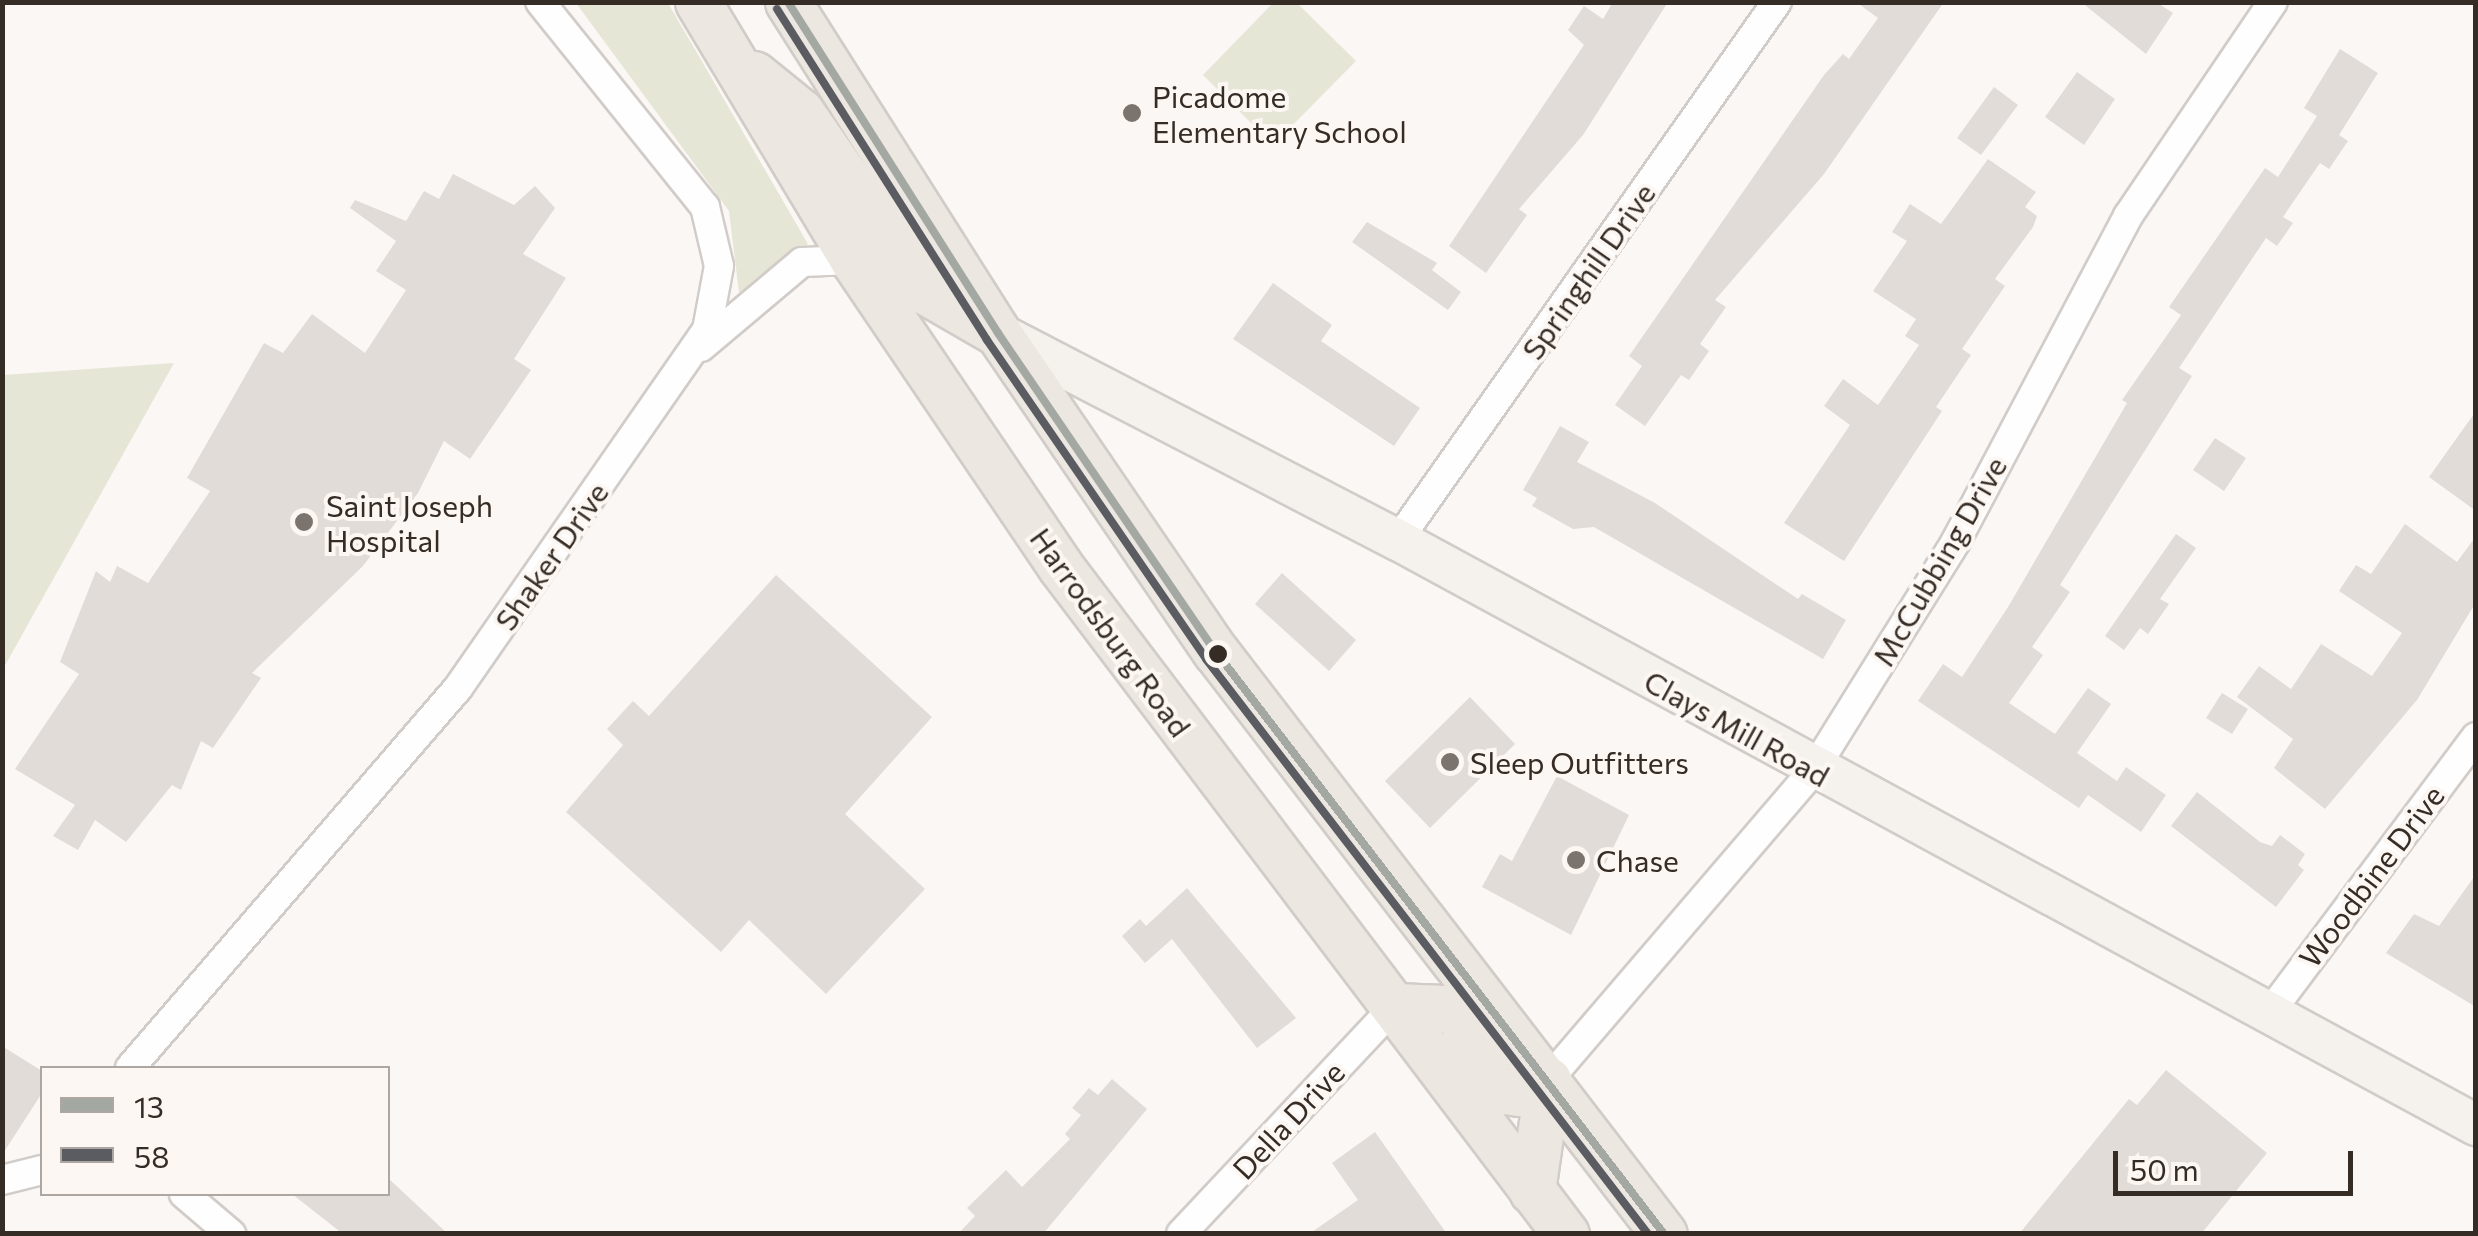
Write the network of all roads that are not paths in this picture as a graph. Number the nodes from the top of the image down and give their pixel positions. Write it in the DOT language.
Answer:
graph roads {
  1 [pos="540,2"];
  2 [pos="698,2"];
  3 [pos="788,2"];
  4 [pos="1777,2"];
  5 [pos="2273,2"];
  6 [pos="734,62"];
  7 [pos="853,260"];
  8 [pos="998,333"];
  9 [pos="696,352"];
  10 [pos="1398,540"];
  11 [pos="2476,737"];
  12 [pos="1813,771"];
  13 [pos="1396,1006"];
  14 [pos="2268,1015"];
  15 [pos="1426,1048"];
  16 [pos="132,1066"];
  17 [pos="1537,1066"];
  18 [pos="2476,1125"];
  19 [pos="40,1170"];
  20 [pos="2,1180"];
  21 [pos="1532,1191"];
  22 [pos="186,1196"];
  23 [pos="230,1234"];
  24 [pos="1181,1234"];
  25 [pos="1566,1234"];
  26 [pos="1664,1234"];
  1 -- 9 [label="street, Shaker Drive"];
  2 -- 6 [label="main road, Harrodsburg Road"];
  3 -- 8 [label="main road"];
  4 -- 10 [label="street, Springhill Drive"];
  5 -- 12 [label="street, McCubbing Drive"];
  6 -- 7 [label="main road, Harrodsburg Road"];
  6 -- 8 [label="main road"];
  7 -- 9 [label="street"];
  7 -- 13 [label="main road, Harrodsburg Road"];
  8 -- 10 [label="main road, Clays Mill Road"];
  8 -- 17 [label="main road"];
  9 -- 16 [label="street, Shaker Drive"];
  10 -- 12 [label="main road, Clays Mill Road"];
  11 -- 14 [label="street, Woodbine Drive"];
  12 -- 14 [label="main road, Clays Mill Road"];
  12 -- 17 [label="street, McCubbing Drive"];
  13 -- 15 [label="main road, Harrodsburg Road"];
  13 -- 17 [label="main road"];
  13 -- 24 [label="street, Della Drive"];
  14 -- 18 [label="main road, Clays Mill Road"];
  15 -- 17 [label="main road"];
  15 -- 21 [label="main road, Harrodsburg Road"];
  17 -- 21 [label="main road"];
  17 -- 26 [label="main road"];
  19 -- 20 [label="street"];
  21 -- 25 [label="main road, Harrodsburg Road"];
  22 -- 23 [label="street"];
}
